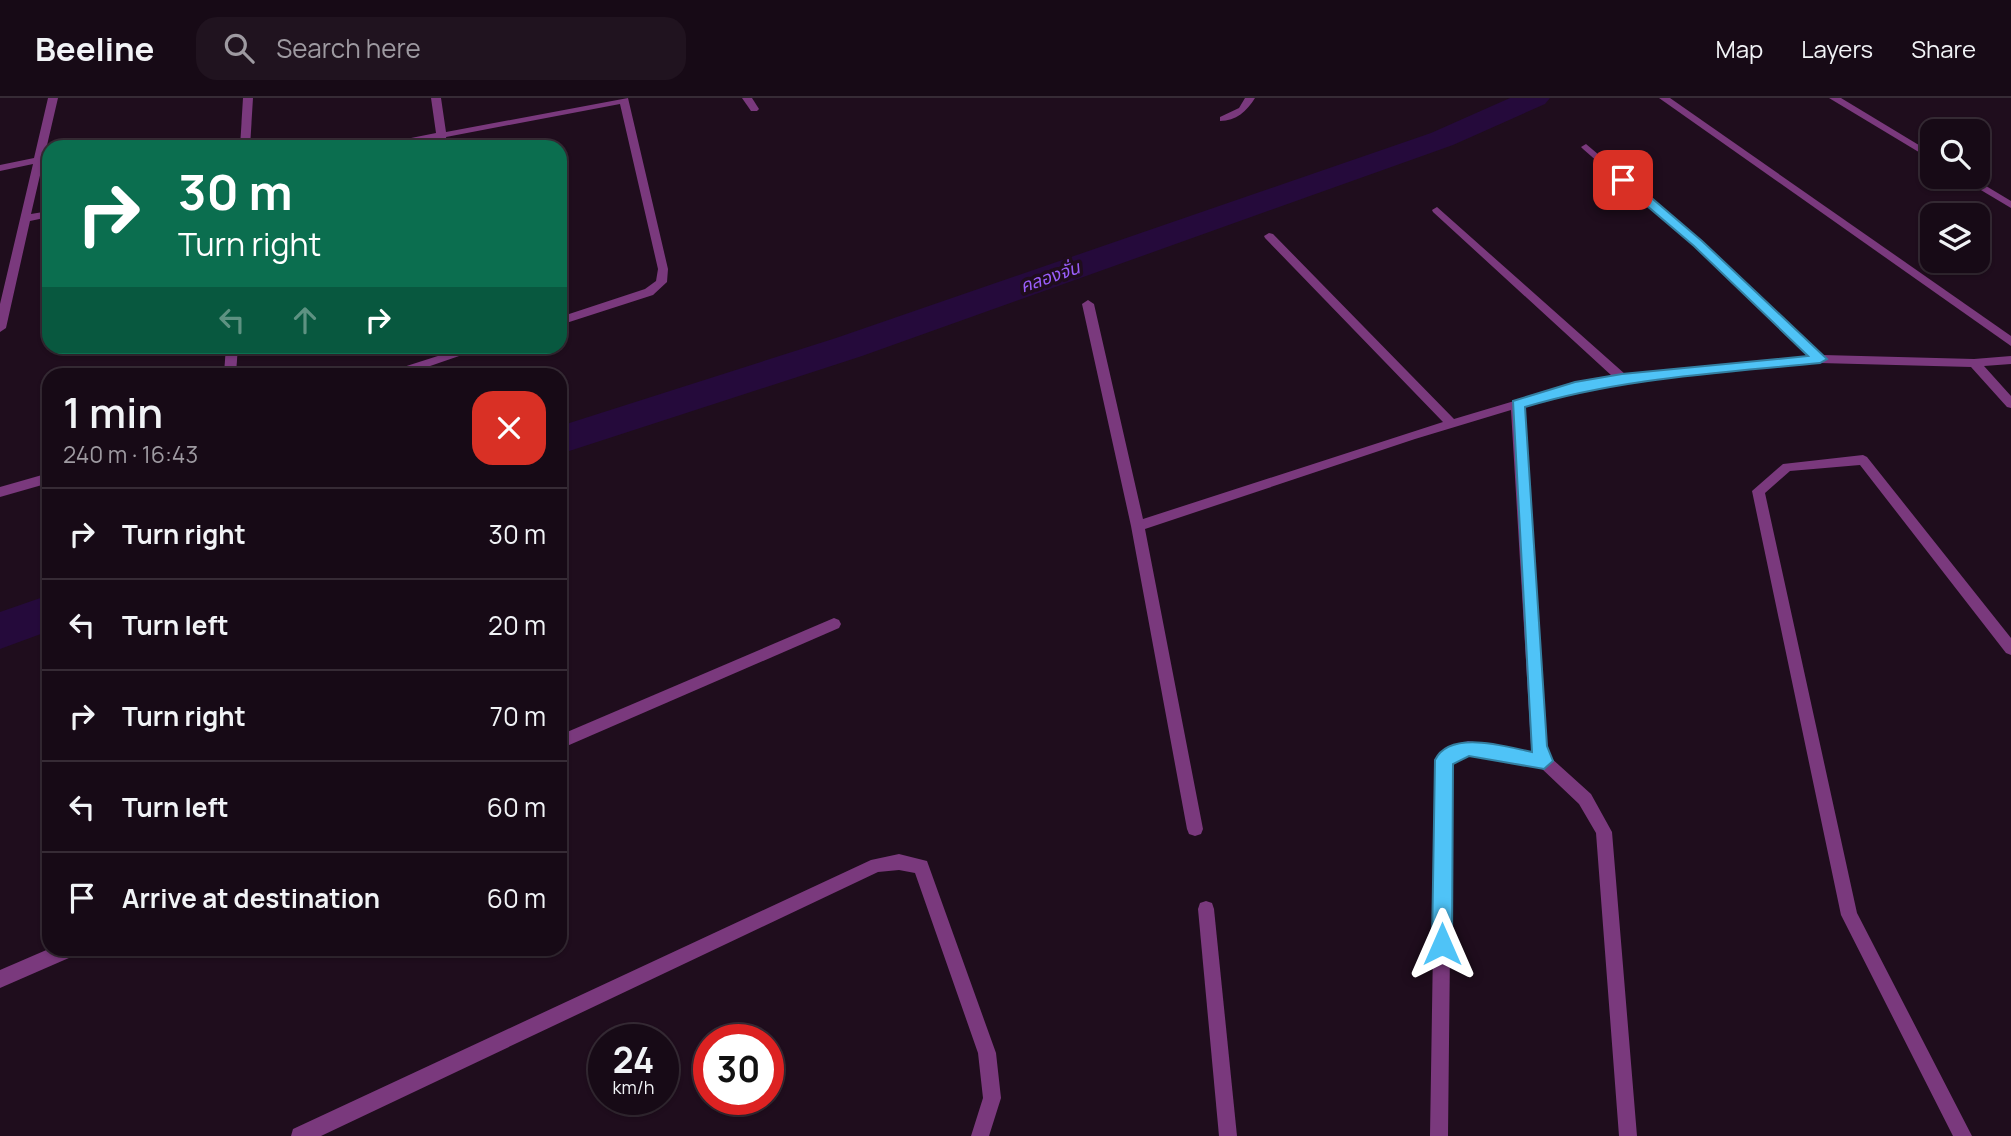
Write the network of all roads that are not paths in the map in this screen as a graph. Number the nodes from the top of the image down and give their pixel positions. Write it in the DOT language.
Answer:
graph roads {
  1 [pos="53,98"];
  2 [pos="248,98"];
  3 [pos="436,98"];
  4 [pos="747,98"];
  5 [pos="1250,98"];
  6 [pos="1664,98"];
  7 [pos="1835,98"];
  8 [pos="623,99"];
  9 [pos="754,110"];
  10 [pos="1223,119"];
  11 [pos="441,135"];
  12 [pos="44,140"];
  13 [pos="245,140"];
  14 [pos="416,140"];
  15 [pos="442,140"];
  16 [pos="42,147"];
  17 [pos="1586,147"];
  18 [pos="1920,150"];
  19 [pos="39,160"];
  20 [pos="0,168"];
  21 [pos="1984,189"];
  22 [pos="2011,205"];
  23 [pos="1437,210"];
  24 [pos="42,215"];
  25 [pos="25,219"];
  26 [pos="1269,236"];
  27 [pos="6,278"];
  28 [pos="1088,304"];
  29 [pos="567,319"];
  30 [pos="0,328"];
  31 [pos="2011,342"];
  32 [pos="454,354"];
  33 [pos="1820,359"];
  34 [pos="2011,360"];
  35 [pos="1973,363"];
  36 [pos="413,368"];
  37 [pos="1622,379"];
  38 [pos="1517,404"];
  39 [pos="2011,404"];
  40 [pos="1452,424"];
  41 [pos="42,480"];
  42 [pos="0,492"];
  43 [pos="1138,526"];
  44 [pos="834,624"];
  45 [pos="2011,649"];
  46 [pos="567,739"];
  47 [pos="1544,761"];
  48 [pos="1195,829"];
  49 [pos="1206,909"];
  50 [pos="53,956"];
  51 [pos="0,979"];
  52 [pos="300,1136"];
  53 [pos="979,1136"];
  54 [pos="1228,1136"];
  55 [pos="1439,1136"];
  56 [pos="1628,1136"];
  57 [pos="1963,1136"];
  1 -- 12 [label="street"];
  2 -- 13 [label="street"];
  3 -- 11 [label="street"];
  4 -- 9 [label="street"];
  5 -- 10 [label="street"];
  6 -- 31 [label="street"];
  7 -- 18 [label="street"];
  8 -- 11 [label="street"];
  8 -- 29 [label="street"];
  11 -- 14 [label="street"];
  11 -- 15 [label="street"];
  16 -- 19 [label="street"];
  17 -- 33 [label="street"];
  19 -- 20 [label="street"];
  19 -- 25 [label="street"];
  21 -- 22 [label="street"];
  23 -- 37 [label="street"];
  24 -- 25 [label="street"];
  25 -- 27 [label="street"];
  26 -- 40 [label="street"];
  27 -- 30 [label="street"];
  28 -- 43 [label="street"];
  32 -- 36 [label="street"];
  33 -- 35 [label="street"];
  33 -- 37 [label="street"];
  34 -- 35 [label="street"];
  35 -- 39 [label="street"];
  37 -- 38 [label="street"];
  38 -- 40 [label="street"];
  38 -- 47 [label="street"];
  40 -- 43 [label="street"];
  41 -- 42 [label="street"];
  43 -- 48 [label="street"];
  44 -- 46 [label="street"];
  45 -- 57 [label="street"];
  47 -- 55 [label="street"];
  47 -- 56 [label="street"];
  49 -- 54 [label="street"];
  50 -- 51 [label="street"];
  52 -- 53 [label="street"];
}
